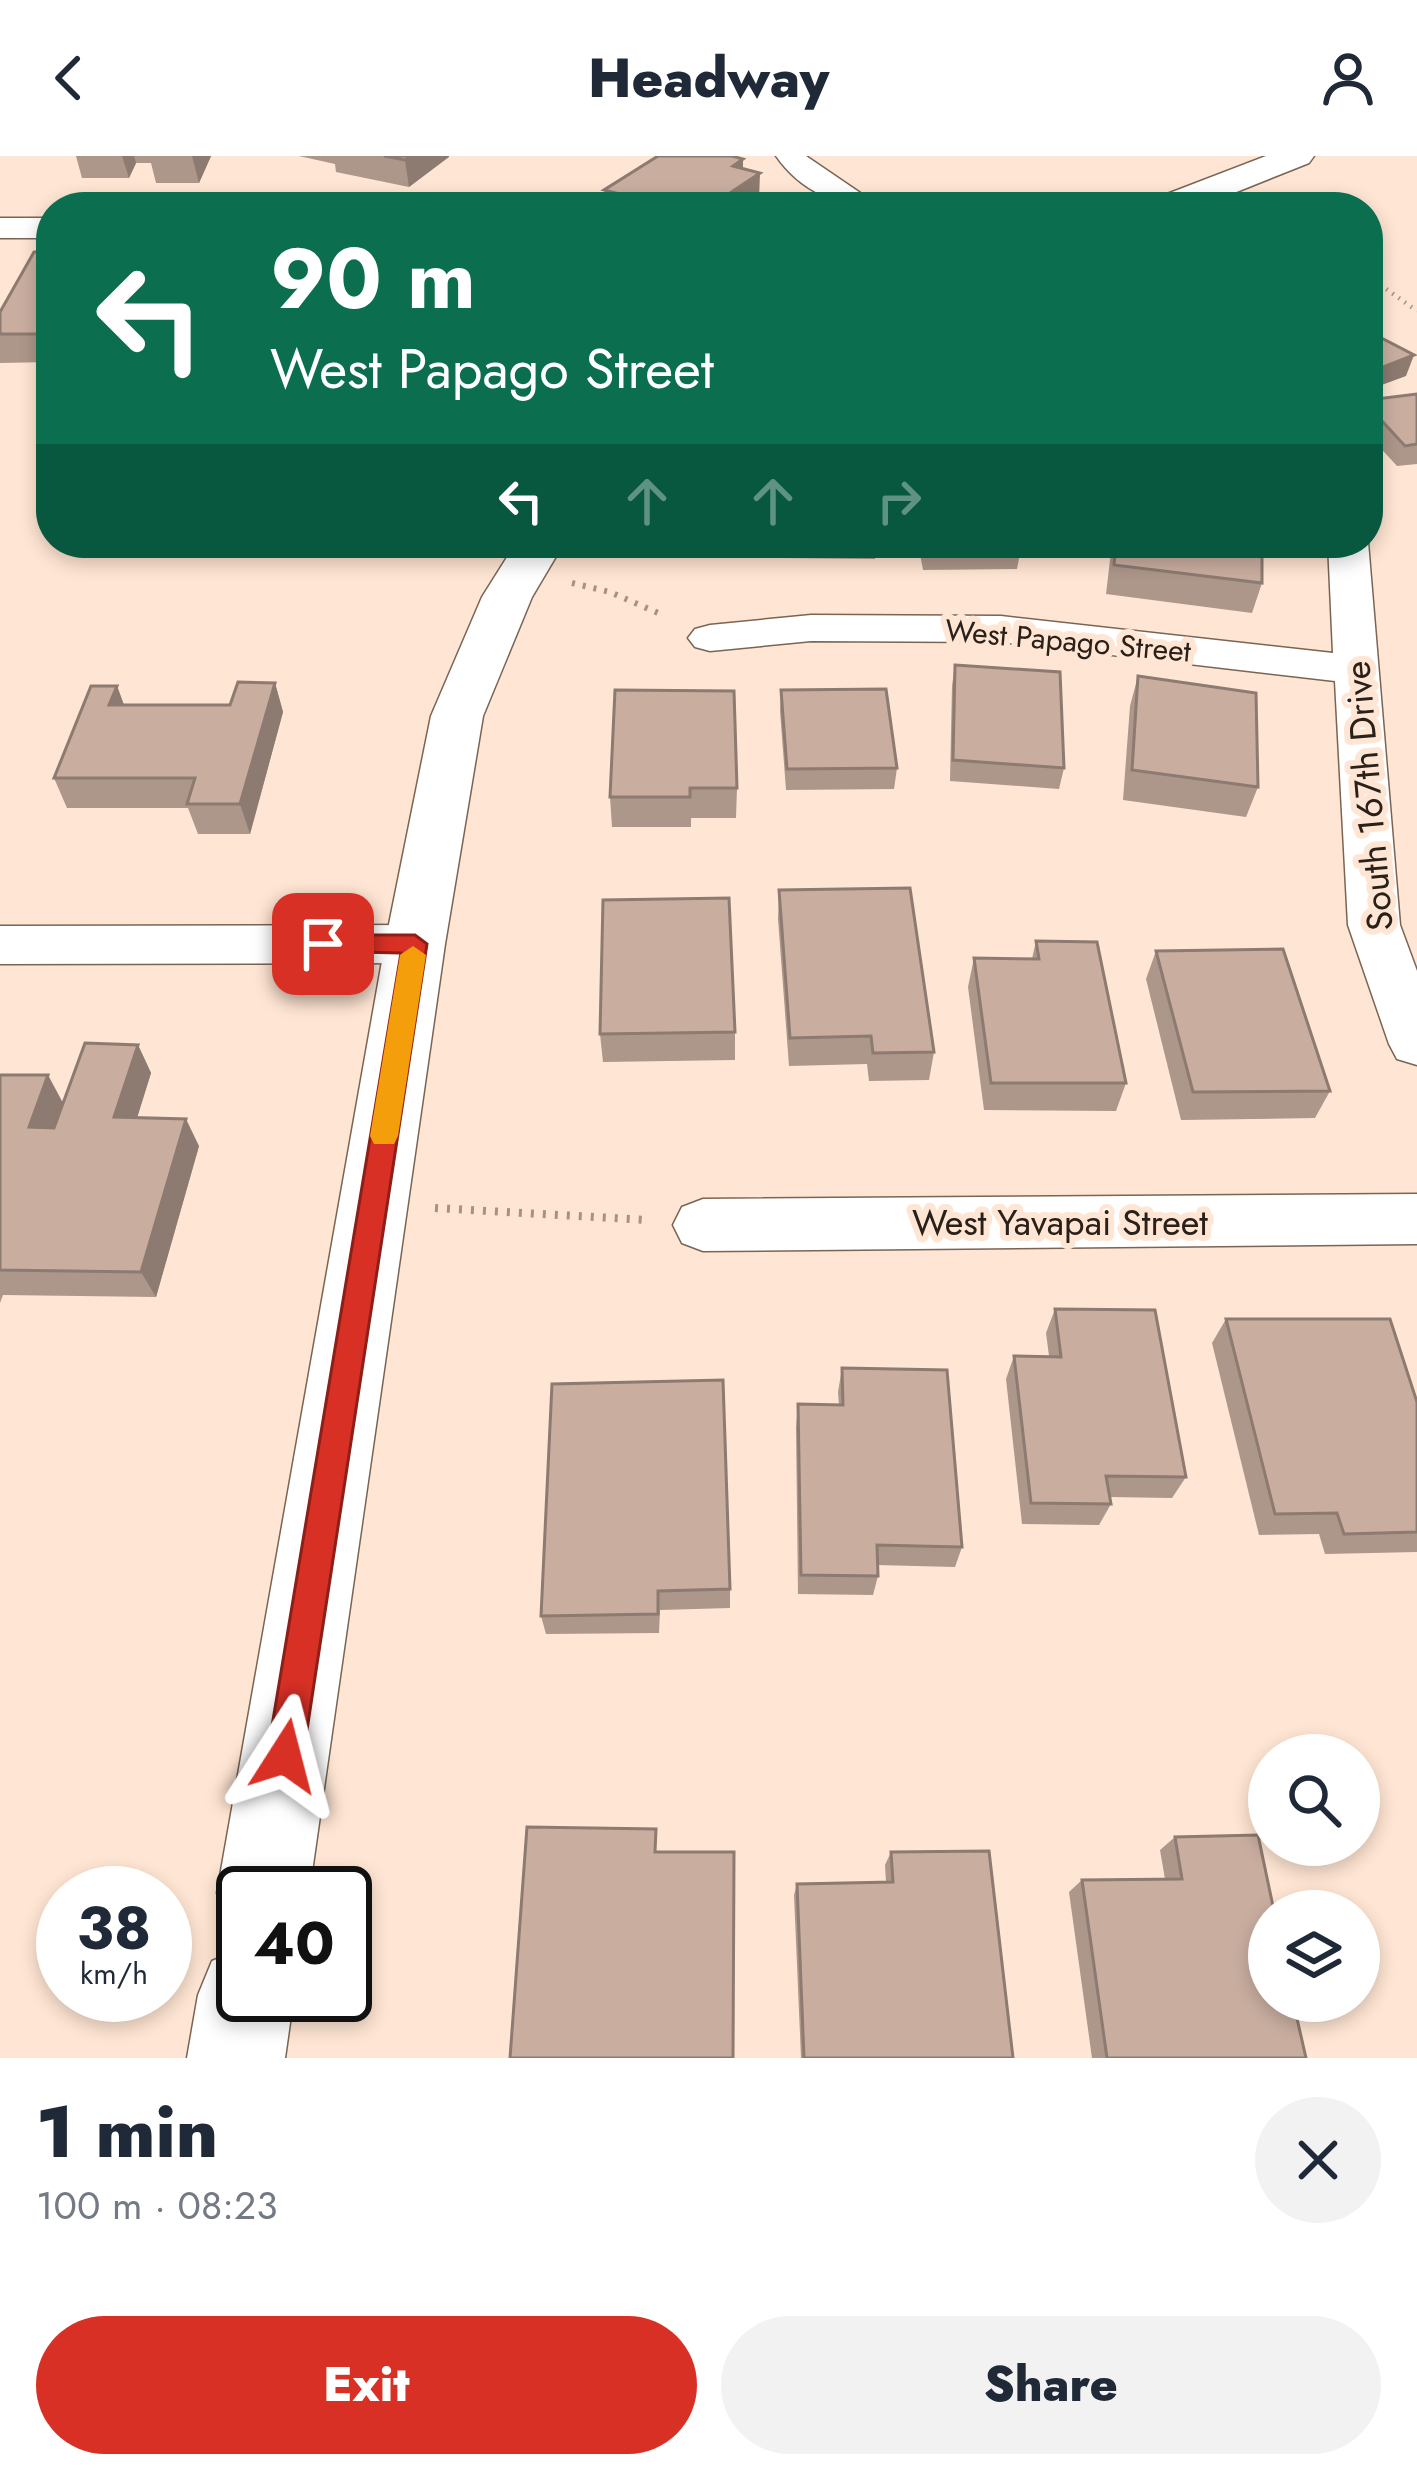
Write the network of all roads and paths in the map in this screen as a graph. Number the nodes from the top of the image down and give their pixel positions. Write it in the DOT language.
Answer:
graph roads {
  1 [pos="791,156"];
  2 [pos="1297,156"];
  3 [pos="839,192"];
  4 [pos="1205,192"];
  5 [pos="0,229"];
  6 [pos="36,229"];
  7 [pos="1383,287"];
  8 [pos="1417,311"];
  9 [pos="1349,558"];
  10 [pos="531,559"];
  11 [pos="710,638"];
  12 [pos="1354,669"];
  13 [pos="415,944"];
  14 [pos="0,945"];
  15 [pos="1417,1044"];
  16 [pos="373,1207"];
  17 [pos="1417,1219"];
  18 [pos="703,1225"];
  19 [pos="267,1866"];
  20 [pos="242,2022"];
  21 [pos="236,2058"];
  1 -- 3 [label="street"];
  2 -- 4 [label="street"];
  5 -- 6 [label="street"];
  7 -- 8 [label="path"];
  9 -- 12 [label="street, South 167th Drive"];
  10 -- 11 [label="path"];
  10 -- 13 [label="street"];
  11 -- 12 [label="street, West Papago Street"];
  12 -- 15 [label="street, South 167th Drive"];
  13 -- 14 [label="street"];
  13 -- 16 [label="street"];
  16 -- 18 [label="path"];
  16 -- 19 [label="street"];
  17 -- 18 [label="street, West Yavapai Street"];
  20 -- 21 [label="street"];
}
